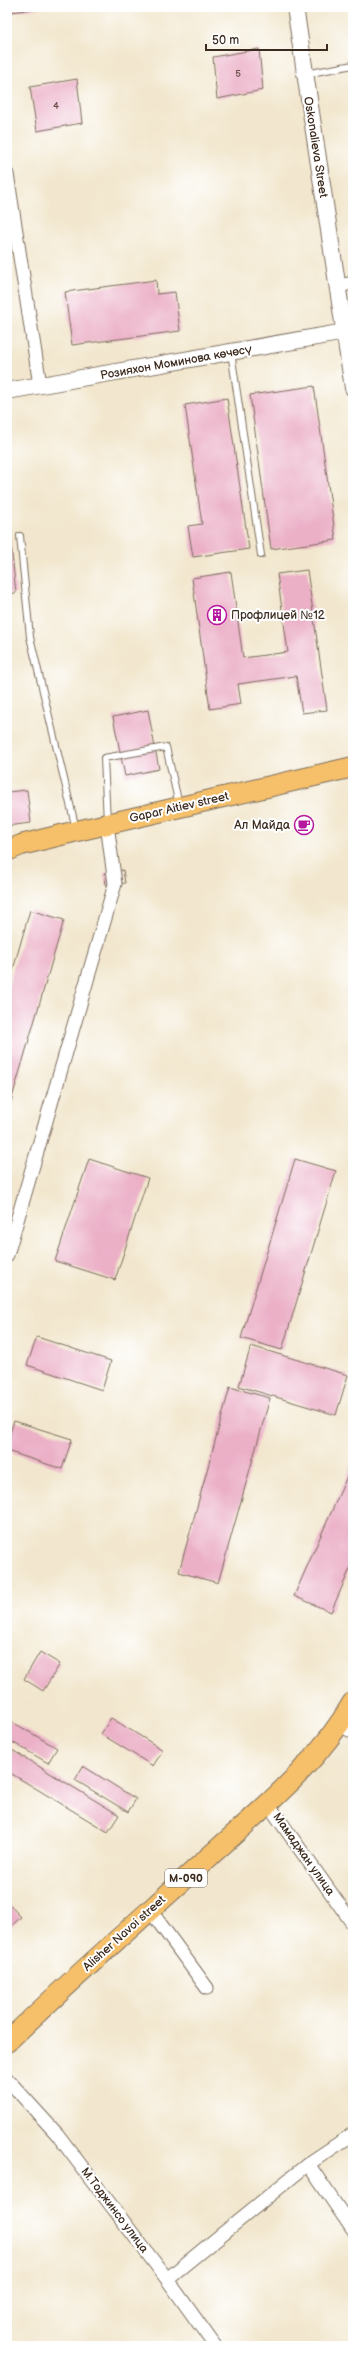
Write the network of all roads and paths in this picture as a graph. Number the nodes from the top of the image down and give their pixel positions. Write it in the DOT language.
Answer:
graph roads {
  1 [pos="295,7"];
  2 [pos="353,65"];
  3 [pos="305,74"];
  4 [pos="7,174"];
  5 [pos="345,284"];
  6 [pos="345,332"];
  7 [pos="231,352"];
  8 [pos="40,385"];
  9 [pos="353,388"];
  10 [pos="7,391"];
  11 [pos="20,536"];
  12 [pos="261,555"];
  13 [pos="353,767"];
  14 [pos="180,807"];
  15 [pos="107,824"];
  16 [pos="77,831"];
  17 [pos="7,851"];
  18 [pos="7,1255"];
  19 [pos="353,1702"];
  20 [pos="347,1728"];
  21 [pos="268,1804"];
  22 [pos="150,1910"];
  23 [pos="353,1924"];
  24 [pos="207,1988"];
  25 [pos="7,2042"];
  26 [pos="7,2079"];
  27 [pos="353,2134"];
  28 [pos="308,2164"];
  29 [pos="353,2230"];
  30 [pos="167,2278"];
  31 [pos="215,2346"];
  1 -- 3 [label="street, Oskonalieva Street"];
  2 -- 3 [label="lane"];
  3 -- 5 [label="street, Oskonalieva Street"];
  4 -- 8 [label="street"];
  5 -- 6 [label="street, Oskonalieva Street"];
  6 -- 7 [label="street, Розияхон Моминова көчөсү"];
  6 -- 9 [label="street, Oskonalieva Street"];
  7 -- 8 [label="street, Розияхон Моминова көчөсү"];
  7 -- 12 [label="lane"];
  8 -- 10 [label="street, Розияхон Моминова көчөсү"];
  11 -- 16 [label="lane"];
  13 -- 14 [label="main road, Gapar Aitiev street"];
  14 -- 15 [label="main road, Gapar Aitiev street"];
  14 -- 15 [label="lane"];
  15 -- 16 [label="main road, Gapar Aitiev street"];
  15 -- 18 [label="street"];
  16 -- 17 [label="main road, Gapar Aitiev street"];
  19 -- 20 [label="main road, Alisher Navoi street / М-090"];
  20 -- 21 [label="main road, Alisher Navoi street / М-090"];
  21 -- 22 [label="main road, Alisher Navoi street / М-090"];
  21 -- 23 [label="street, Мамаджан улица"];
  22 -- 24 [label="street"];
  22 -- 25 [label="main road, Alisher Navoi street / М-090"];
  26 -- 30 [label="street, М.Тоджинсо улица"];
  27 -- 28 [label="street"];
  28 -- 29 [label="street"];
  28 -- 30 [label="street"];
  30 -- 31 [label="street, М.Тоджинсо улица"];
}
